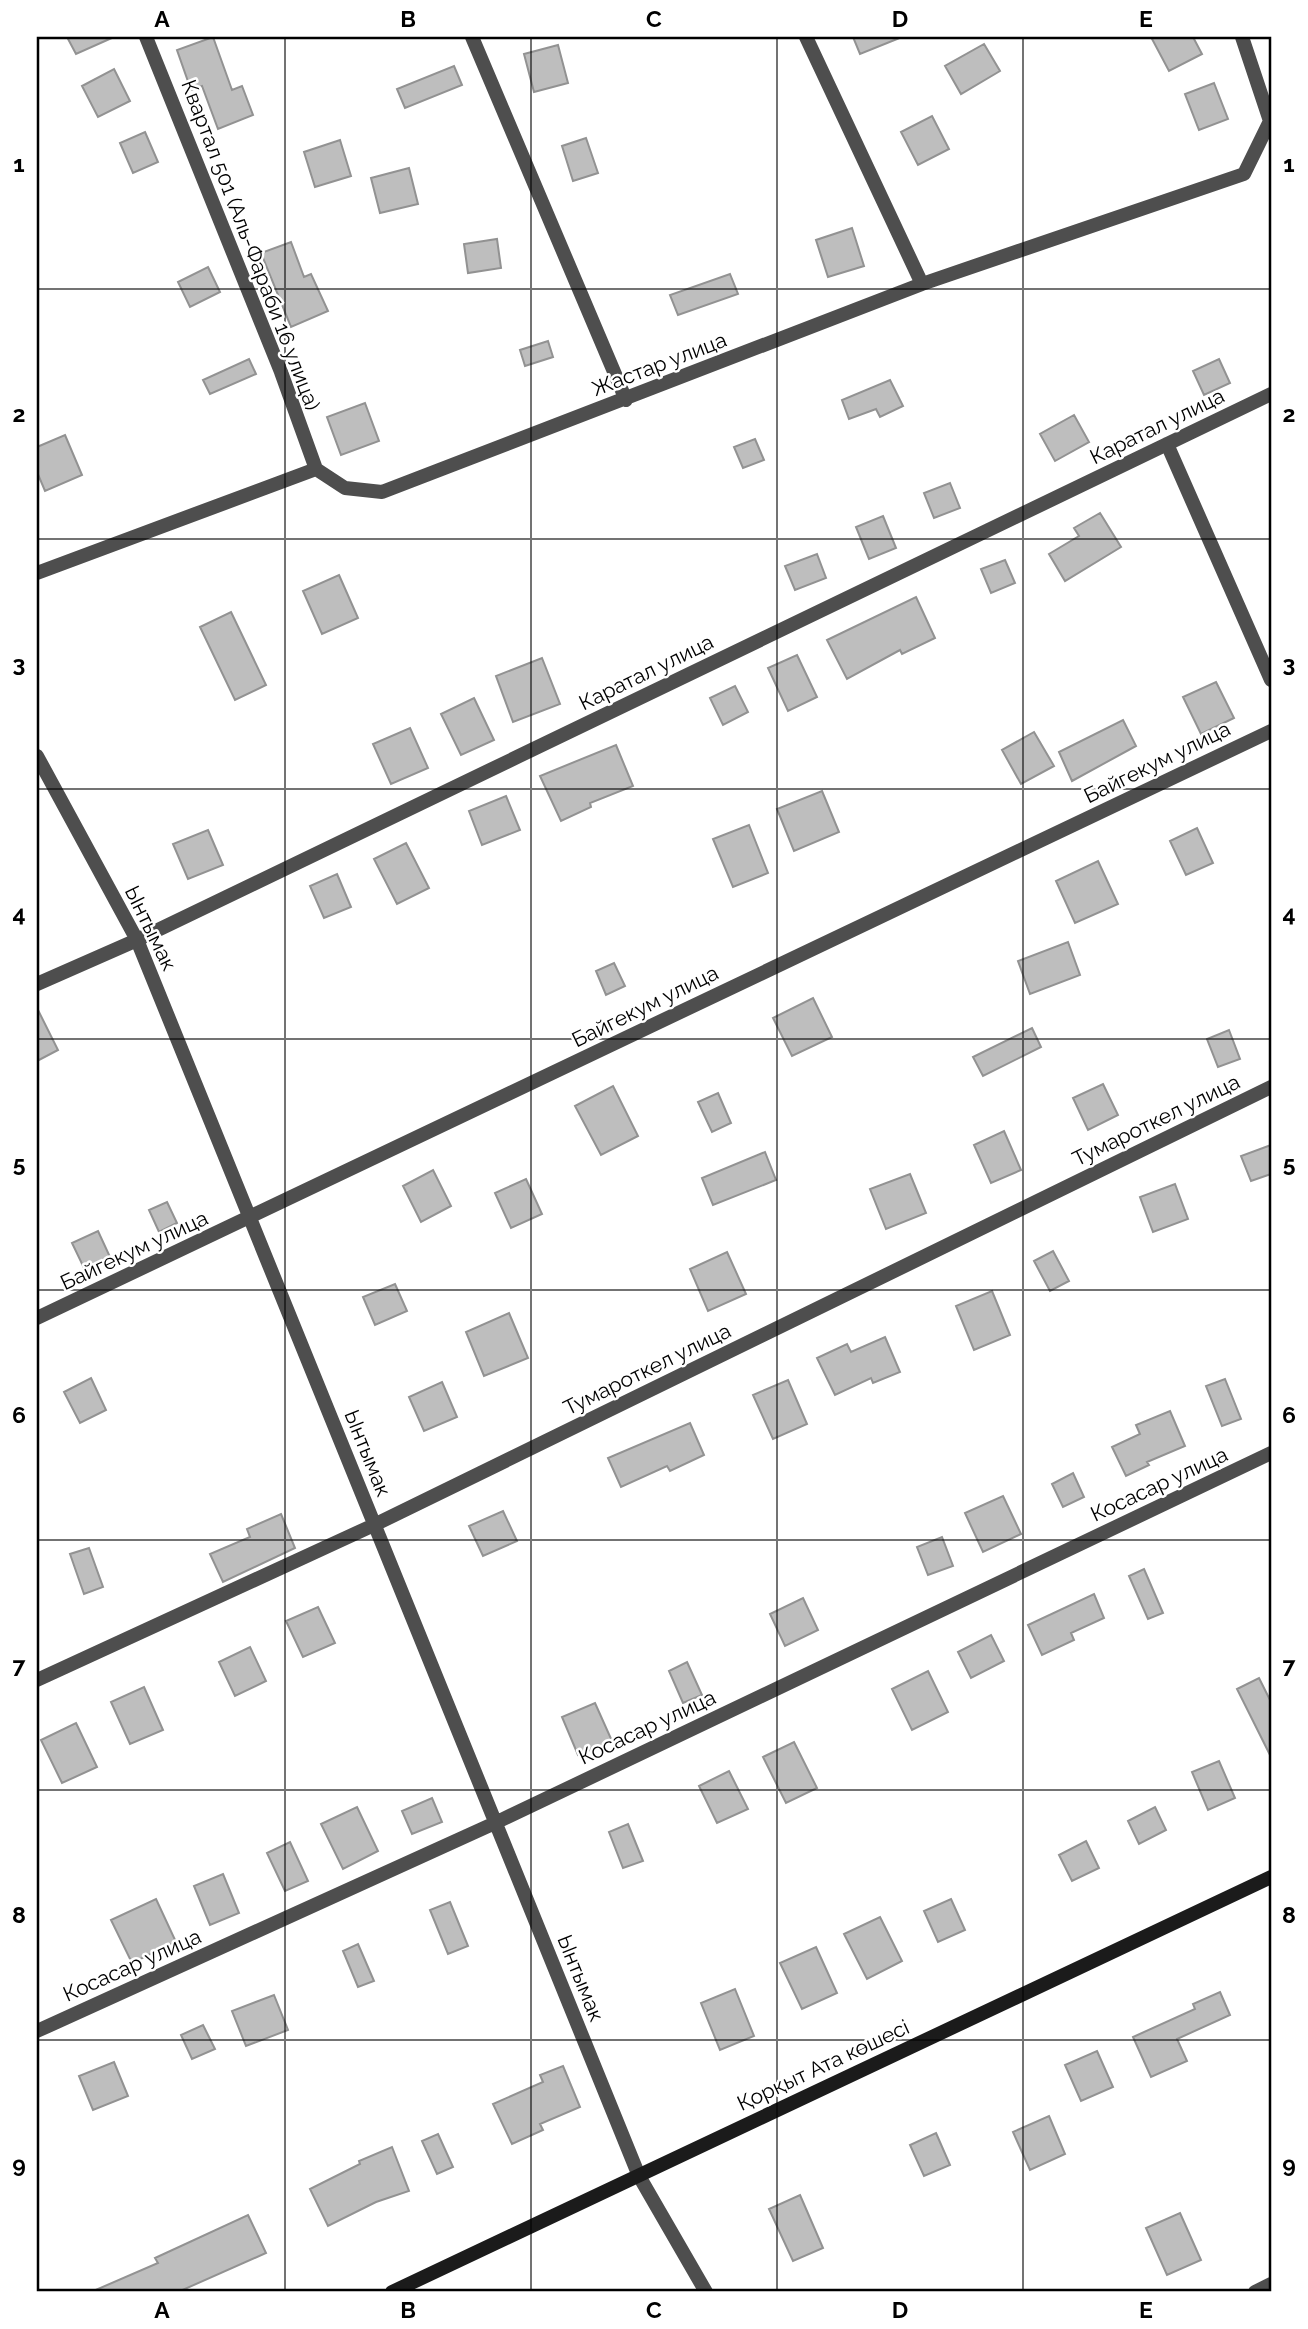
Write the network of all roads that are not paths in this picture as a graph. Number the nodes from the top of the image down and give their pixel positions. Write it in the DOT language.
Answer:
graph roads {
  1 [pos="146,37"];
  2 [pos="472,37"];
  3 [pos="806,37"];
  4 [pos="1242,37"];
  5 [pos="1270,121"];
  6 [pos="922,284"];
  7 [pos="1271,394"];
  8 [pos="626,400"];
  9 [pos="1167,444"];
  10 [pos="316,469"];
  11 [pos="37,573"];
  12 [pos="1271,680"];
  13 [pos="1271,731"];
  14 [pos="37,756"];
  15 [pos="137,940"];
  16 [pos="37,984"];
  17 [pos="1271,1087"];
  18 [pos="250,1219"];
  19 [pos="37,1318"];
  20 [pos="1271,1453"];
  21 [pos="374,1525"];
  22 [pos="37,1680"];
  23 [pos="495,1823"];
  24 [pos="1271,1877"];
  25 [pos="37,2031"];
  26 [pos="639,2176"];
  27 [pos="1271,2284"];
  28 [pos="392,2292"];
  29 [pos="706,2292"];
  30 [pos="1255,2292"];
  1 -- 10 [label="street, Квартал 501 (Аль-Фараби 16 улица)"];
  2 -- 8 [label="street"];
  3 -- 6 [label="street"];
  4 -- 5 [label="street"];
  5 -- 6 [label="street, Жастар улица"];
  6 -- 8 [label="street, Жастар улица"];
  7 -- 9 [label="street, Каратал улица"];
  8 -- 10 [label="street, Жастар улица"];
  9 -- 12 [label="street"];
  9 -- 15 [label="street, Каратал улица"];
  10 -- 11 [label="street"];
  13 -- 18 [label="street, Байгекум улица"];
  14 -- 15 [label="street, Ынтымак"];
  15 -- 16 [label="street, Каратал улица"];
  15 -- 18 [label="street, Ынтымак"];
  17 -- 21 [label="street, Тумароткел улица"];
  18 -- 19 [label="street, Байгекум улица"];
  18 -- 21 [label="street, Ынтымак"];
  20 -- 23 [label="street, Косасар улица"];
  21 -- 22 [label="street, Тумароткел улица"];
  21 -- 23 [label="street, Ынтымак"];
  23 -- 25 [label="street, Косасар улица"];
  23 -- 26 [label="street, Ынтымак"];
  24 -- 26 [label="main road, Қорқыт Ата көшесі"];
  26 -- 28 [label="main road, Қорқыт Ата көшесі"];
  26 -- 29 [label="street, Ынтымак"];
  27 -- 30 [label="street"];
}
